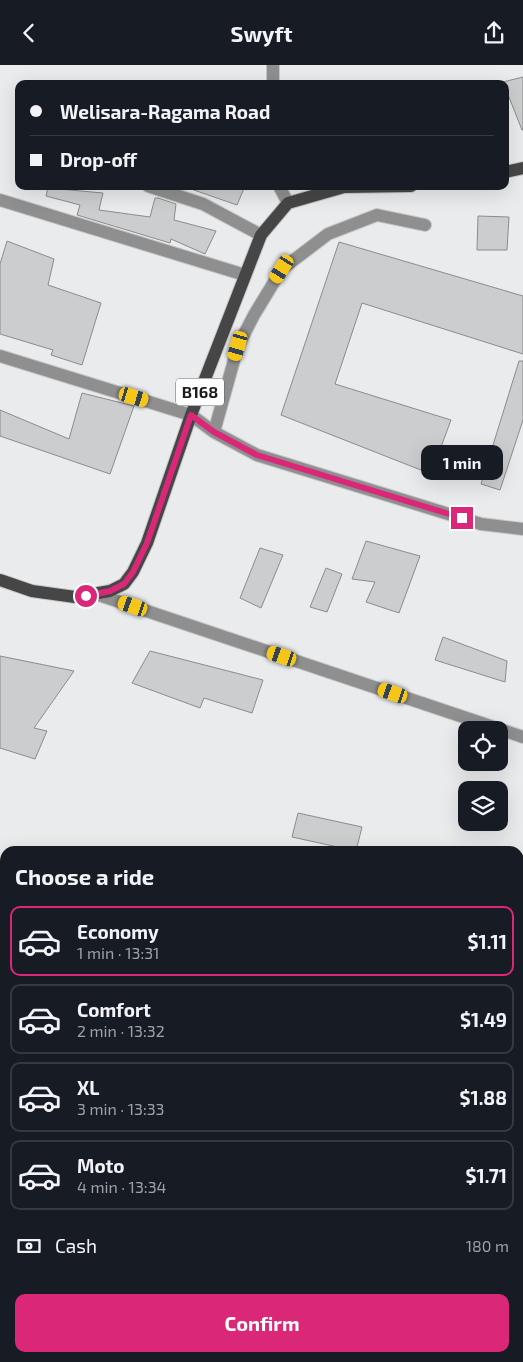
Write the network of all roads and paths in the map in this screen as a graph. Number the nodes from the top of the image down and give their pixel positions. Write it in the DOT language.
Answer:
graph roads {
  1 [pos="273,65"];
  2 [pos="273,80"];
  3 [pos="523,168"];
  4 [pos="509,171"];
  5 [pos="160,190"];
  6 [pos="281,190"];
  7 [pos="334,190"];
  8 [pos="0,200"];
  9 [pos="288,203"];
  10 [pos="425,225"];
  11 [pos="261,235"];
  12 [pos="245,275"];
  13 [pos="0,356"];
  14 [pos="191,415"];
  15 [pos="214,432"];
  16 [pos="523,529"];
  17 [pos="0,580"];
  18 [pos="96,594"];
  19 [pos="523,737"];
  1 -- 2 [label="street"];
  3 -- 4 [label="main road"];
  5 -- 11 [label="street"];
  6 -- 9 [label="street"];
  7 -- 9 [label="main road"];
  8 -- 12 [label="street"];
  9 -- 11 [label="main road, B168"];
  10 -- 15 [label="street"];
  11 -- 12 [label="main road, B168"];
  12 -- 14 [label="main road, B168"];
  13 -- 14 [label="street"];
  14 -- 15 [label="street"];
  14 -- 18 [label="main road, B168"];
  15 -- 16 [label="street"];
  17 -- 18 [label="main road, B168"];
  18 -- 19 [label="street"];
}
